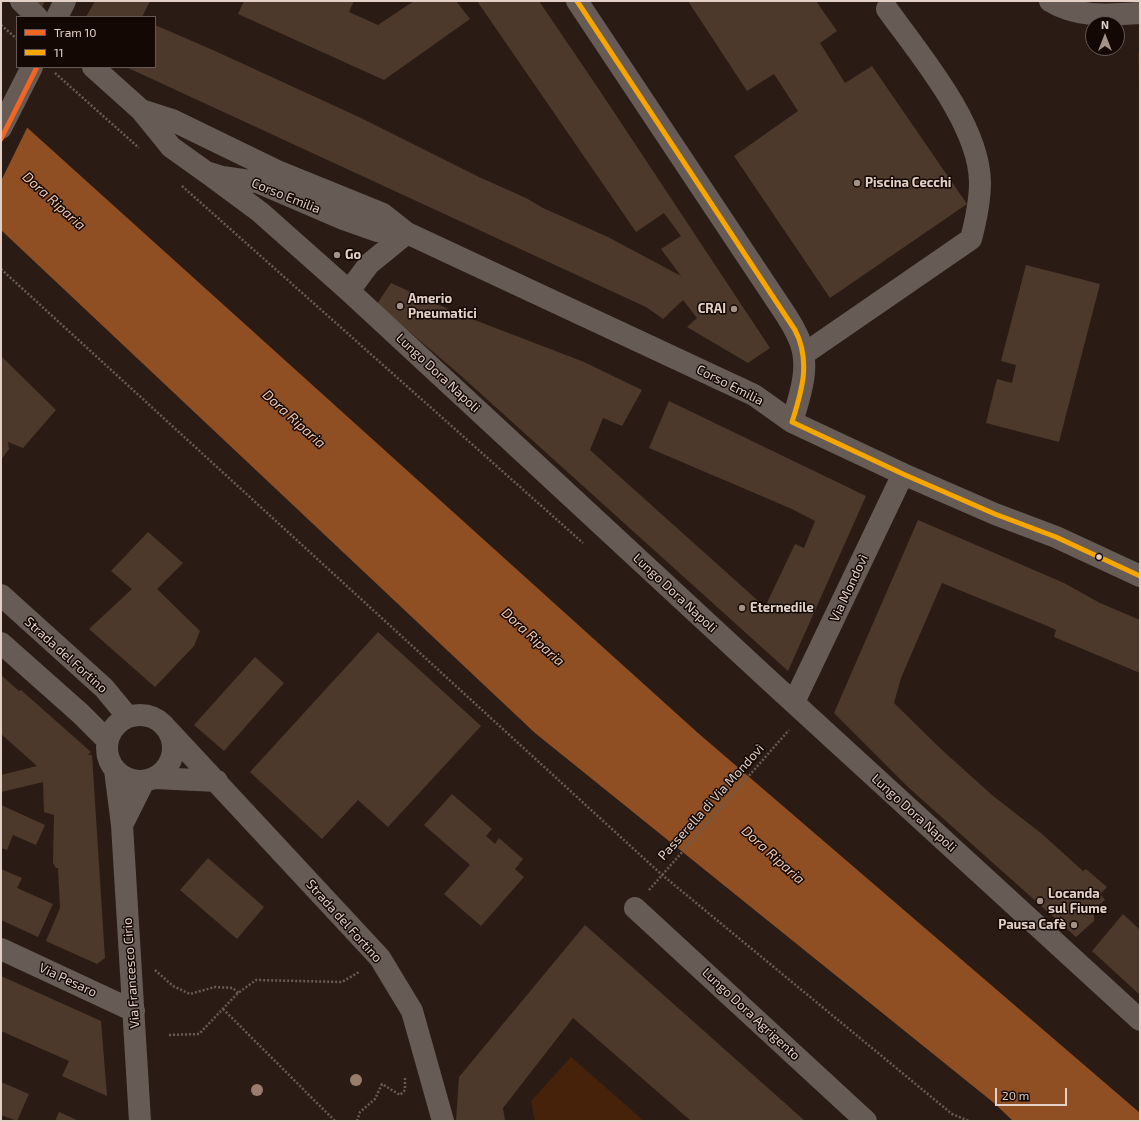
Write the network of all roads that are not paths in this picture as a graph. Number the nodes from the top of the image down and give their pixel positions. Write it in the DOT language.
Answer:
graph roads {
  1 [pos="21,1"];
  2 [pos="65,1"];
  3 [pos="577,1"];
  4 [pos="1050,1"];
  5 [pos="888,8"];
  6 [pos="1140,13"];
  7 [pos="36,16"];
  8 [pos="58,16"];
  9 [pos="31,68"];
  10 [pos="94,68"];
  11 [pos="141,110"];
  12 [pos="1,128"];
  13 [pos="206,172"];
  14 [pos="407,233"];
  15 [pos="349,291"];
  16 [pos="804,354"];
  17 [pos="792,422"];
  18 [pos="903,474"];
  19 [pos="1140,576"];
  20 [pos="1,595"];
  21 [pos="1,643"];
  22 [pos="794,702"];
  23 [pos="128,717"];
  24 [pos="168,730"];
  25 [pos="107,740"];
  26 [pos="115,770"];
  27 [pos="150,780"];
  28 [pos="217,781"];
  29 [pos="122,824"];
  30 [pos="635,908"];
  31 [pos="1,949"];
  32 [pos="134,1011"];
  33 [pos="1140,1020"];
  34 [pos="441,1114"];
  35 [pos="140,1121"];
  36 [pos="866,1121"];
  1 -- 7 [label="street"];
  2 -- 8 [label="street"];
  3 -- 16 [label="street"];
  4 -- 6 [label="street"];
  5 -- 16 [label="street"];
  9 -- 12 [label="street"];
  10 -- 11 [label="street, Corso Emilia"];
  11 -- 13 [label="street, Corso Emilia"];
  11 -- 14 [label="street, Corso Emilia"];
  13 -- 14 [label="street, Corso Emilia"];
  13 -- 15 [label="street, Lungo Dora Napoli"];
  14 -- 15 [label="street"];
  14 -- 17 [label="street, Corso Emilia"];
  15 -- 22 [label="street, Lungo Dora Napoli"];
  16 -- 17 [label="street"];
  17 -- 18 [label="street, Corso Emilia"];
  18 -- 19 [label="street, Corso Emilia"];
  18 -- 22 [label="street, Via Mondovì"];
  20 -- 23 [label="street, Strada del Fortino"];
  21 -- 25 [label="street"];
  22 -- 33 [label="street, Lungo Dora Napoli"];
  23 -- 24 [label="street"];
  23 -- 25 [label="street"];
  24 -- 27 [label="street"];
  24 -- 28 [label="street, Strada del Fortino"];
  25 -- 26 [label="street"];
  26 -- 27 [label="street"];
  26 -- 29 [label="street, Via Francesco Cirio"];
  27 -- 28 [label="street"];
  27 -- 29 [label="street"];
  28 -- 34 [label="street, Strada del Fortino"];
  29 -- 32 [label="street, Via Francesco Cirio"];
  30 -- 36 [label="street, Lungo Dora Agrigento"];
  31 -- 32 [label="street, Via Pesaro"];
  32 -- 35 [label="street, Via Francesco Cirio"];
}
